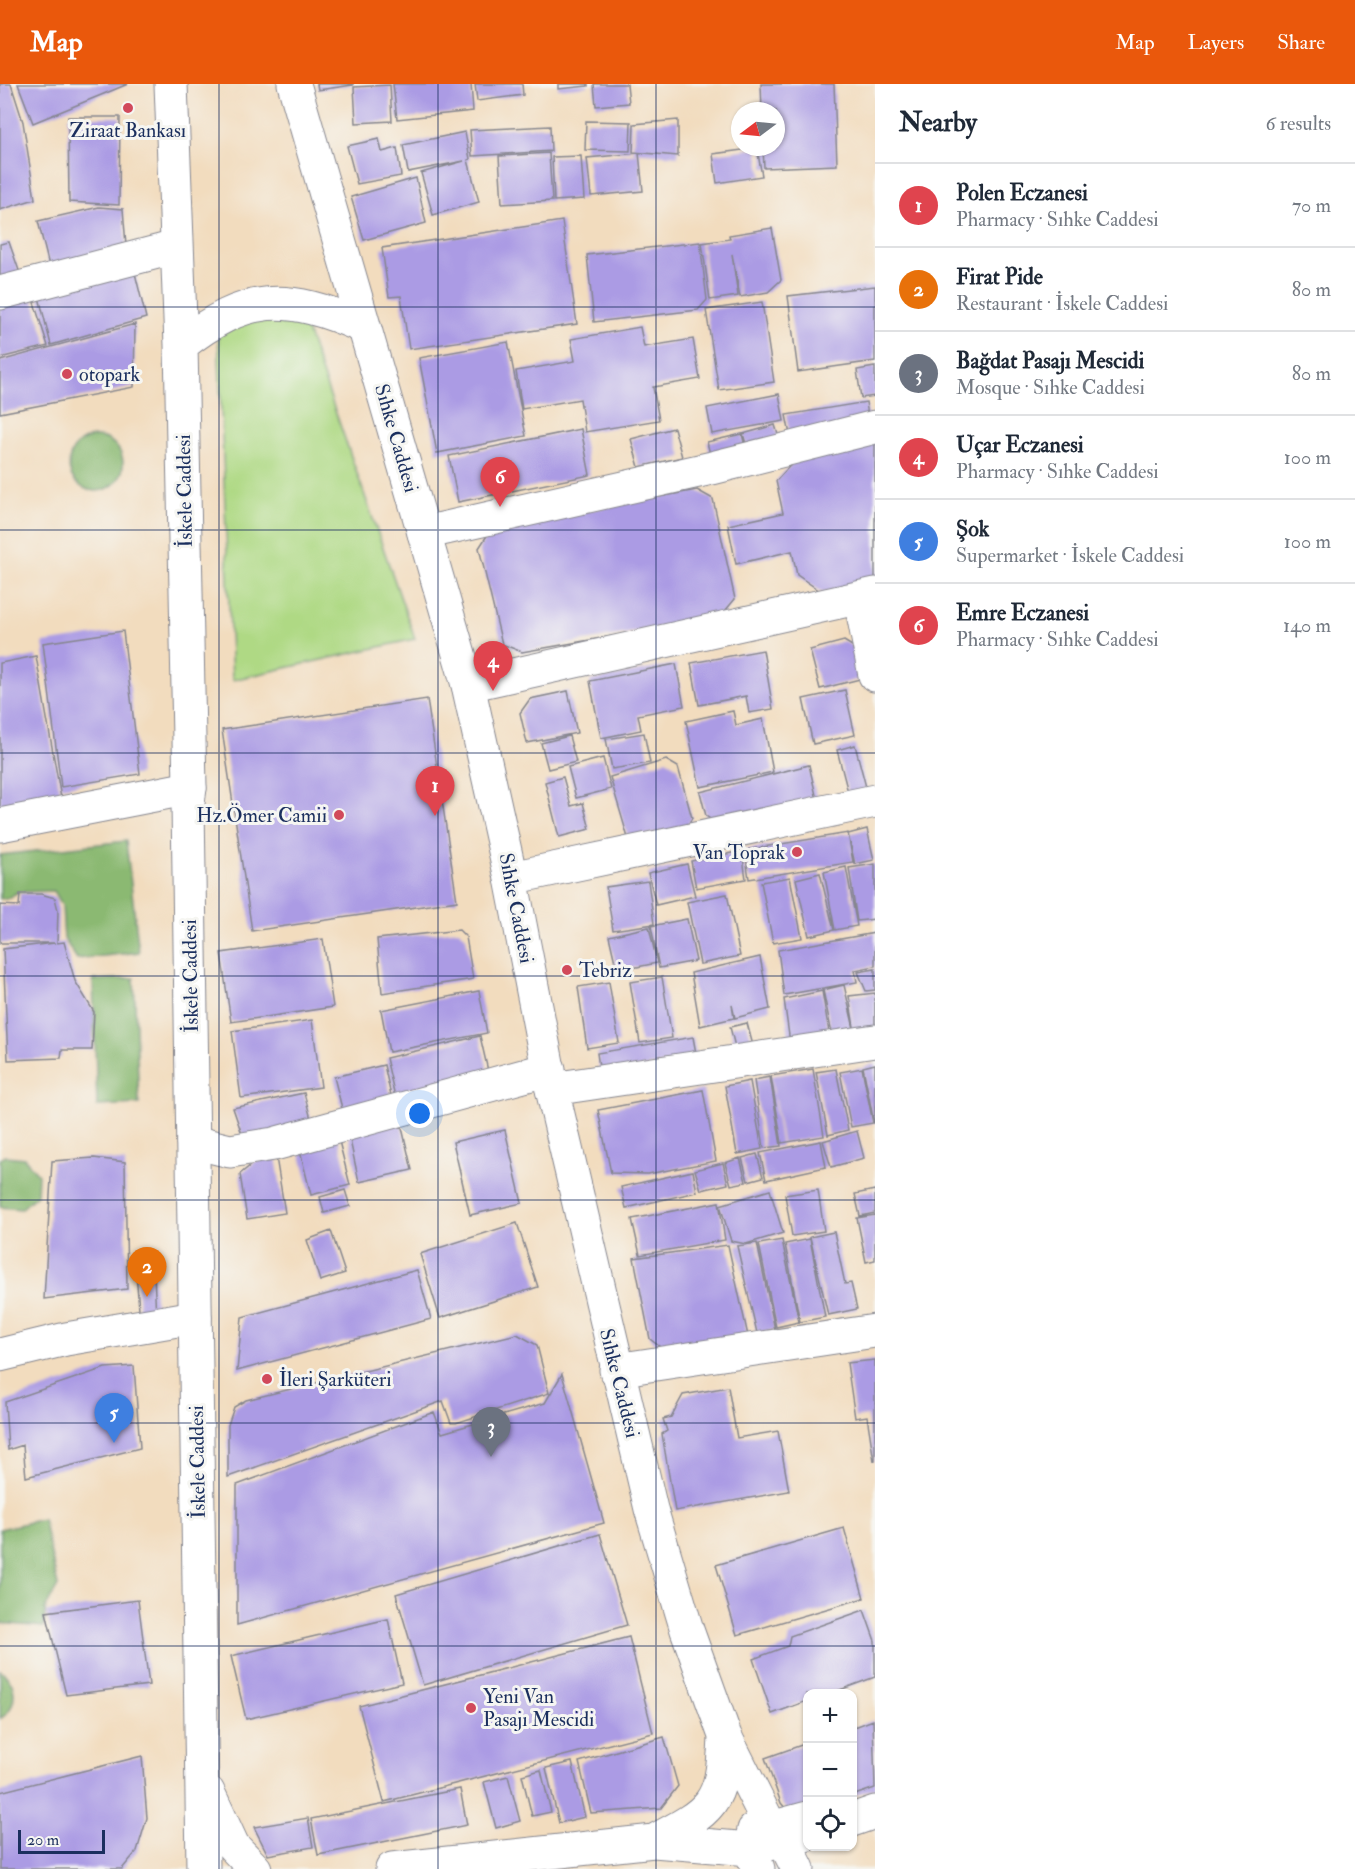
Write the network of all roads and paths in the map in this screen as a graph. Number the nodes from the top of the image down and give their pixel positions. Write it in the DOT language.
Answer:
graph roads {
  1 [pos="171,84"];
  2 [pos="294,84"];
  3 [pos="176,247"];
  4 [pos="0,293"];
  5 [pos="362,326"];
  6 [pos="181,345"];
  7 [pos="875,427"];
  8 [pos="424,533"];
  9 [pos="867,596"];
  10 [pos="875,675"];
  11 [pos="468,685"];
  12 [pos="189,795"];
  13 [pos="875,801"];
  14 [pos="0,825"];
  15 [pos="0,837"];
  16 [pos="511,878"];
  17 [pos="875,1041"];
  18 [pos="551,1079"];
  19 [pos="193,1142"];
  20 [pos="195,1317"];
  21 [pos="875,1331"];
  22 [pos="0,1355"];
  23 [pos="616,1370"];
  24 [pos="725,1736"];
  25 [pos="202,1776"];
  26 [pos="875,1798"];
  27 [pos="857,1803"];
  28 [pos="875,1812"];
  29 [pos="857,1818"];
  30 [pos="803,1822"];
  31 [pos="654,1841"];
  32 [pos="778,1848"];
  33 [pos="203,1869"];
  34 [pos="255,1869"];
  35 [pos="392,1869"];
  1 -- 3 [label="main road, İskele Caddesi"];
  2 -- 5 [label="main road, Sıhke Caddesi"];
  3 -- 4 [label="main road"];
  3 -- 6 [label="main road, İskele Caddesi"];
  5 -- 6 [label="main road"];
  5 -- 8 [label="main road, Sıhke Caddesi"];
  6 -- 12 [label="main road, İskele Caddesi"];
  7 -- 8 [label="main road"];
  8 -- 11 [label="main road, Sıhke Caddesi"];
  9 -- 10 [label="main road"];
  9 -- 11 [label="main road"];
  11 -- 16 [label="main road, Sıhke Caddesi"];
  12 -- 14 [label="main road"];
  12 -- 15 [label="main road"];
  12 -- 19 [label="main road, İskele Caddesi"];
  13 -- 16 [label="main road"];
  16 -- 18 [label="main road, Sıhke Caddesi"];
  17 -- 18 [label="main road"];
  18 -- 19 [label="main road"];
  18 -- 23 [label="main road, Sıhke Caddesi"];
  19 -- 20 [label="main road, İskele Caddesi"];
  20 -- 22 [label="main road"];
  20 -- 25 [label="main road, İskele Caddesi"];
  21 -- 23 [label="main road"];
  23 -- 24 [label="main road, Sıhke Caddesi"];
  24 -- 31 [label="main road"];
  24 -- 32 [label="main road"];
  25 -- 33 [label="main road, İskele Caddesi"];
  25 -- 34 [label="main road"];
  26 -- 27 [label="main road"];
  28 -- 29 [label="main road"];
  30 -- 32 [label="main road"];
  31 -- 32 [label="main road"];
  31 -- 35 [label="main road"];
}
